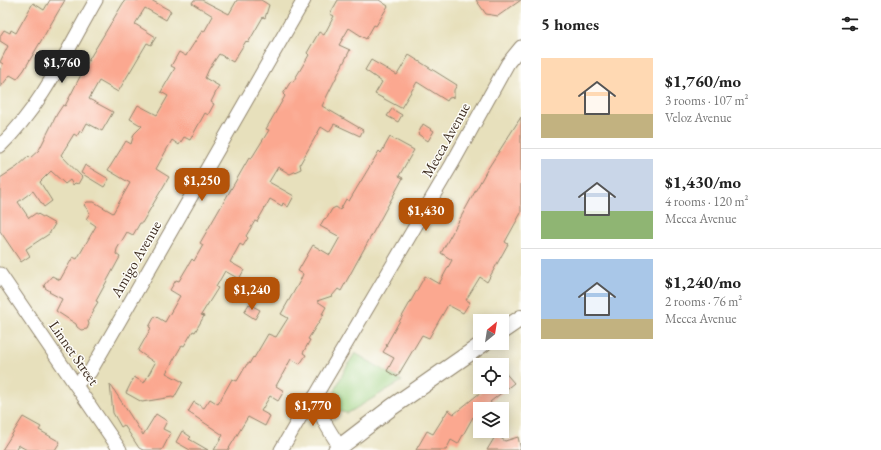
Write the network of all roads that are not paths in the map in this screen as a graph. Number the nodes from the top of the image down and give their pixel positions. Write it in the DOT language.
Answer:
graph roads {
  1 [pos="96,0"];
  2 [pos="304,0"];
  3 [pos="521,47"];
  4 [pos="0,146"];
  5 [pos="0,274"];
  6 [pos="521,318"];
  7 [pos="509,326"];
  8 [pos="474,350"];
  9 [pos="76,384"];
  10 [pos="316,395"];
  11 [pos="338,448"];
  12 [pos="120,450"];
  13 [pos="281,450"];
  1 -- 4 [label="street"];
  2 -- 9 [label="street, Amigo Avenue"];
  3 -- 10 [label="street, Mecca Avenue"];
  5 -- 9 [label="street, Linnet Street"];
  6 -- 7 [label="main road"];
  8 -- 11 [label="main road"];
  9 -- 12 [label="street, Linnet Street"];
  10 -- 11 [label="street"];
  10 -- 13 [label="street, Mecca Avenue"];
}
